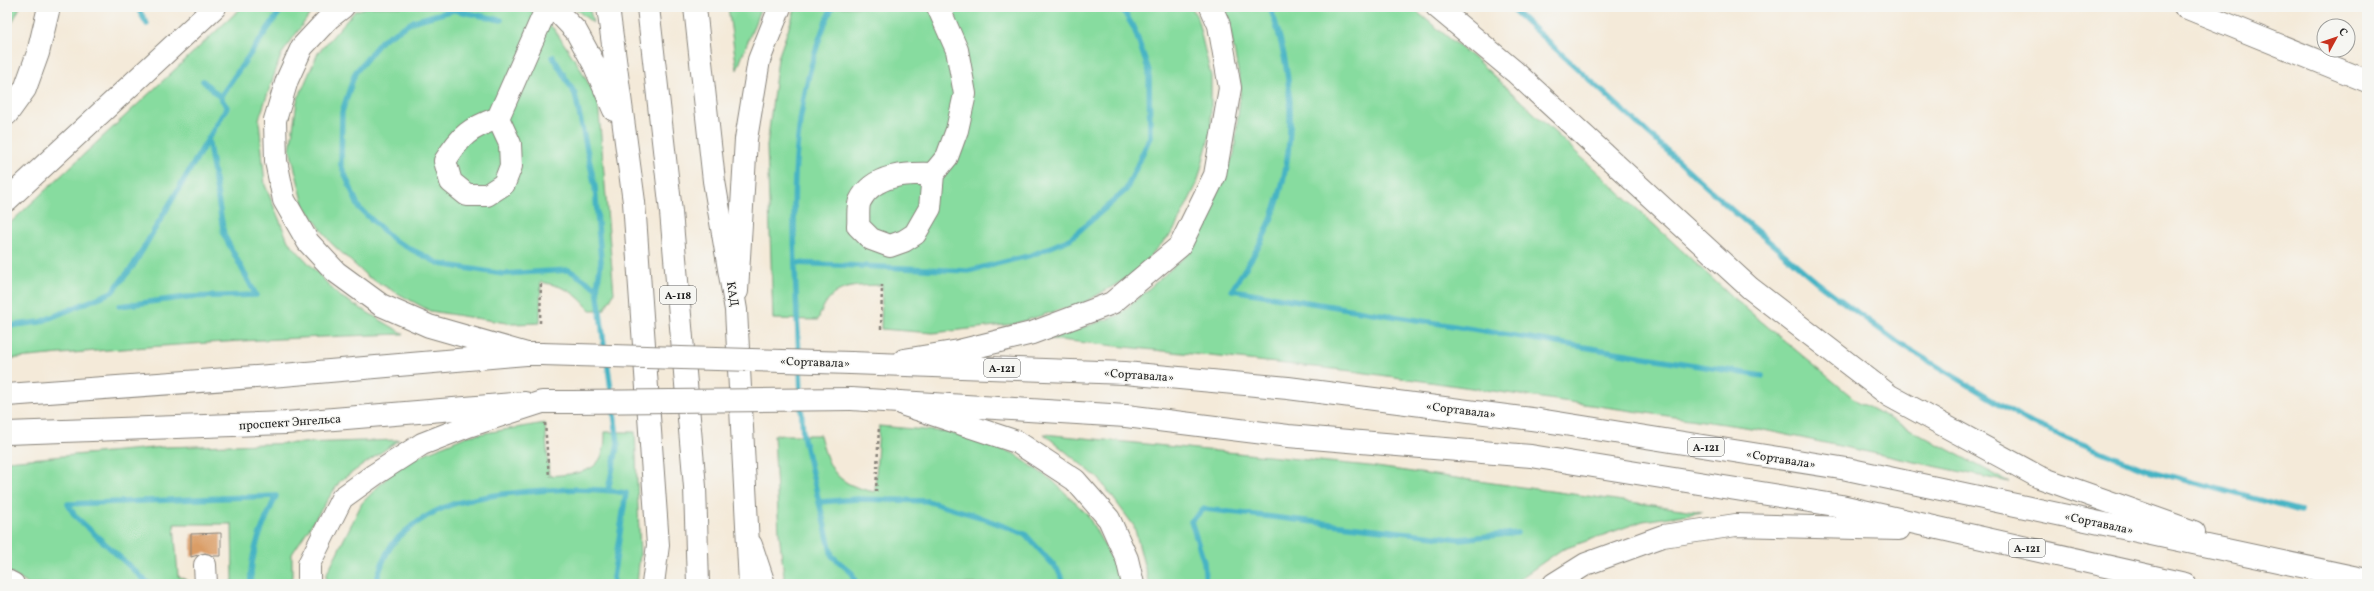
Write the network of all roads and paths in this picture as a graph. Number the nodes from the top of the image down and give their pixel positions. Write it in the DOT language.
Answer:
graph roads {
  1 [pos="49,7"];
  2 [pos="216,7"];
  3 [pos="343,7"];
  4 [pos="547,7"];
  5 [pos="553,7"];
  6 [pos="608,7"];
  7 [pos="648,7"];
  8 [pos="695,7"];
  9 [pos="780,7"];
  10 [pos="938,7"];
  11 [pos="1212,7"];
  12 [pos="1437,7"];
  13 [pos="2185,7"];
  14 [pos="2367,81"];
  15 [pos="7,114"];
  16 [pos="498,118"];
  17 [pos="933,174"];
  18 [pos="7,200"];
  19 [pos="634,202"];
  20 [pos="541,282"];
  21 [pos="882,285"];
  22 [pos="736,310"];
  23 [pos="540,323"];
  24 [pos="881,329"];
  25 [pos="534,354"];
  26 [pos="879,364"];
  27 [pos="7,395"];
  28 [pos="892,400"];
  29 [pos="542,402"];
  30 [pos="545,424"];
  31 [pos="879,426"];
  32 [pos="7,433"];
  33 [pos="549,477"];
  34 [pos="876,492"];
  35 [pos="1934,527"];
  36 [pos="747,533"];
  37 [pos="658,546"];
  38 [pos="2280,562"];
  39 [pos="2367,580"];
  40 [pos="7,581"];
  41 [pos="13,584"];
  42 [pos="309,584"];
  43 [pos="653,584"];
  44 [pos="657,584"];
  45 [pos="698,584"];
  46 [pos="750,584"];
  47 [pos="764,584"];
  48 [pos="1133,584"];
  49 [pos="1554,584"];
  50 [pos="2185,584"];
  1 -- 15 [label="main road"];
  2 -- 18 [label="main road"];
  3 -- 25 [label="main road"];
  4 -- 16 [label="main road"];
  5 -- 19 [label="main road"];
  6 -- 19 [label="main road"];
  7 -- 45 [label="main road, А-118"];
  8 -- 22 [label="main road, КАД"];
  9 -- 22 [label="main road"];
  10 -- 17 [label="main road"];
  11 -- 26 [label="main road"];
  12 -- 38 [label="main road"];
  13 -- 14 [label="main road"];
  19 -- 37 [label="main road"];
  20 -- 23 [label="path"];
  21 -- 24 [label="path"];
  22 -- 36 [label="main road, КАД"];
  25 -- 26 [label="main road, «Сортавала» / А-121, bridge"];
  25 -- 27 [label="main road"];
  26 -- 38 [label="main road, «Сортавала» / А-121"];
  28 -- 29 [label="main road, проспект Энгельса / А-121, bridge"];
  28 -- 35 [label="main road, А-121"];
  28 -- 48 [label="main road"];
  29 -- 32 [label="main road, проспект Энгельса"];
  29 -- 42 [label="main road"];
  30 -- 33 [label="path"];
  31 -- 34 [label="path"];
  35 -- 49 [label="main road"];
  35 -- 50 [label="main road, А-121"];
  36 -- 46 [label="main road, КАД"];
  36 -- 47 [label="main road"];
  37 -- 43 [label="main road"];
  37 -- 44 [label="main road"];
  38 -- 39 [label="main road, «Сортавала» / А-121"];
  40 -- 41 [label="main road"];
}
